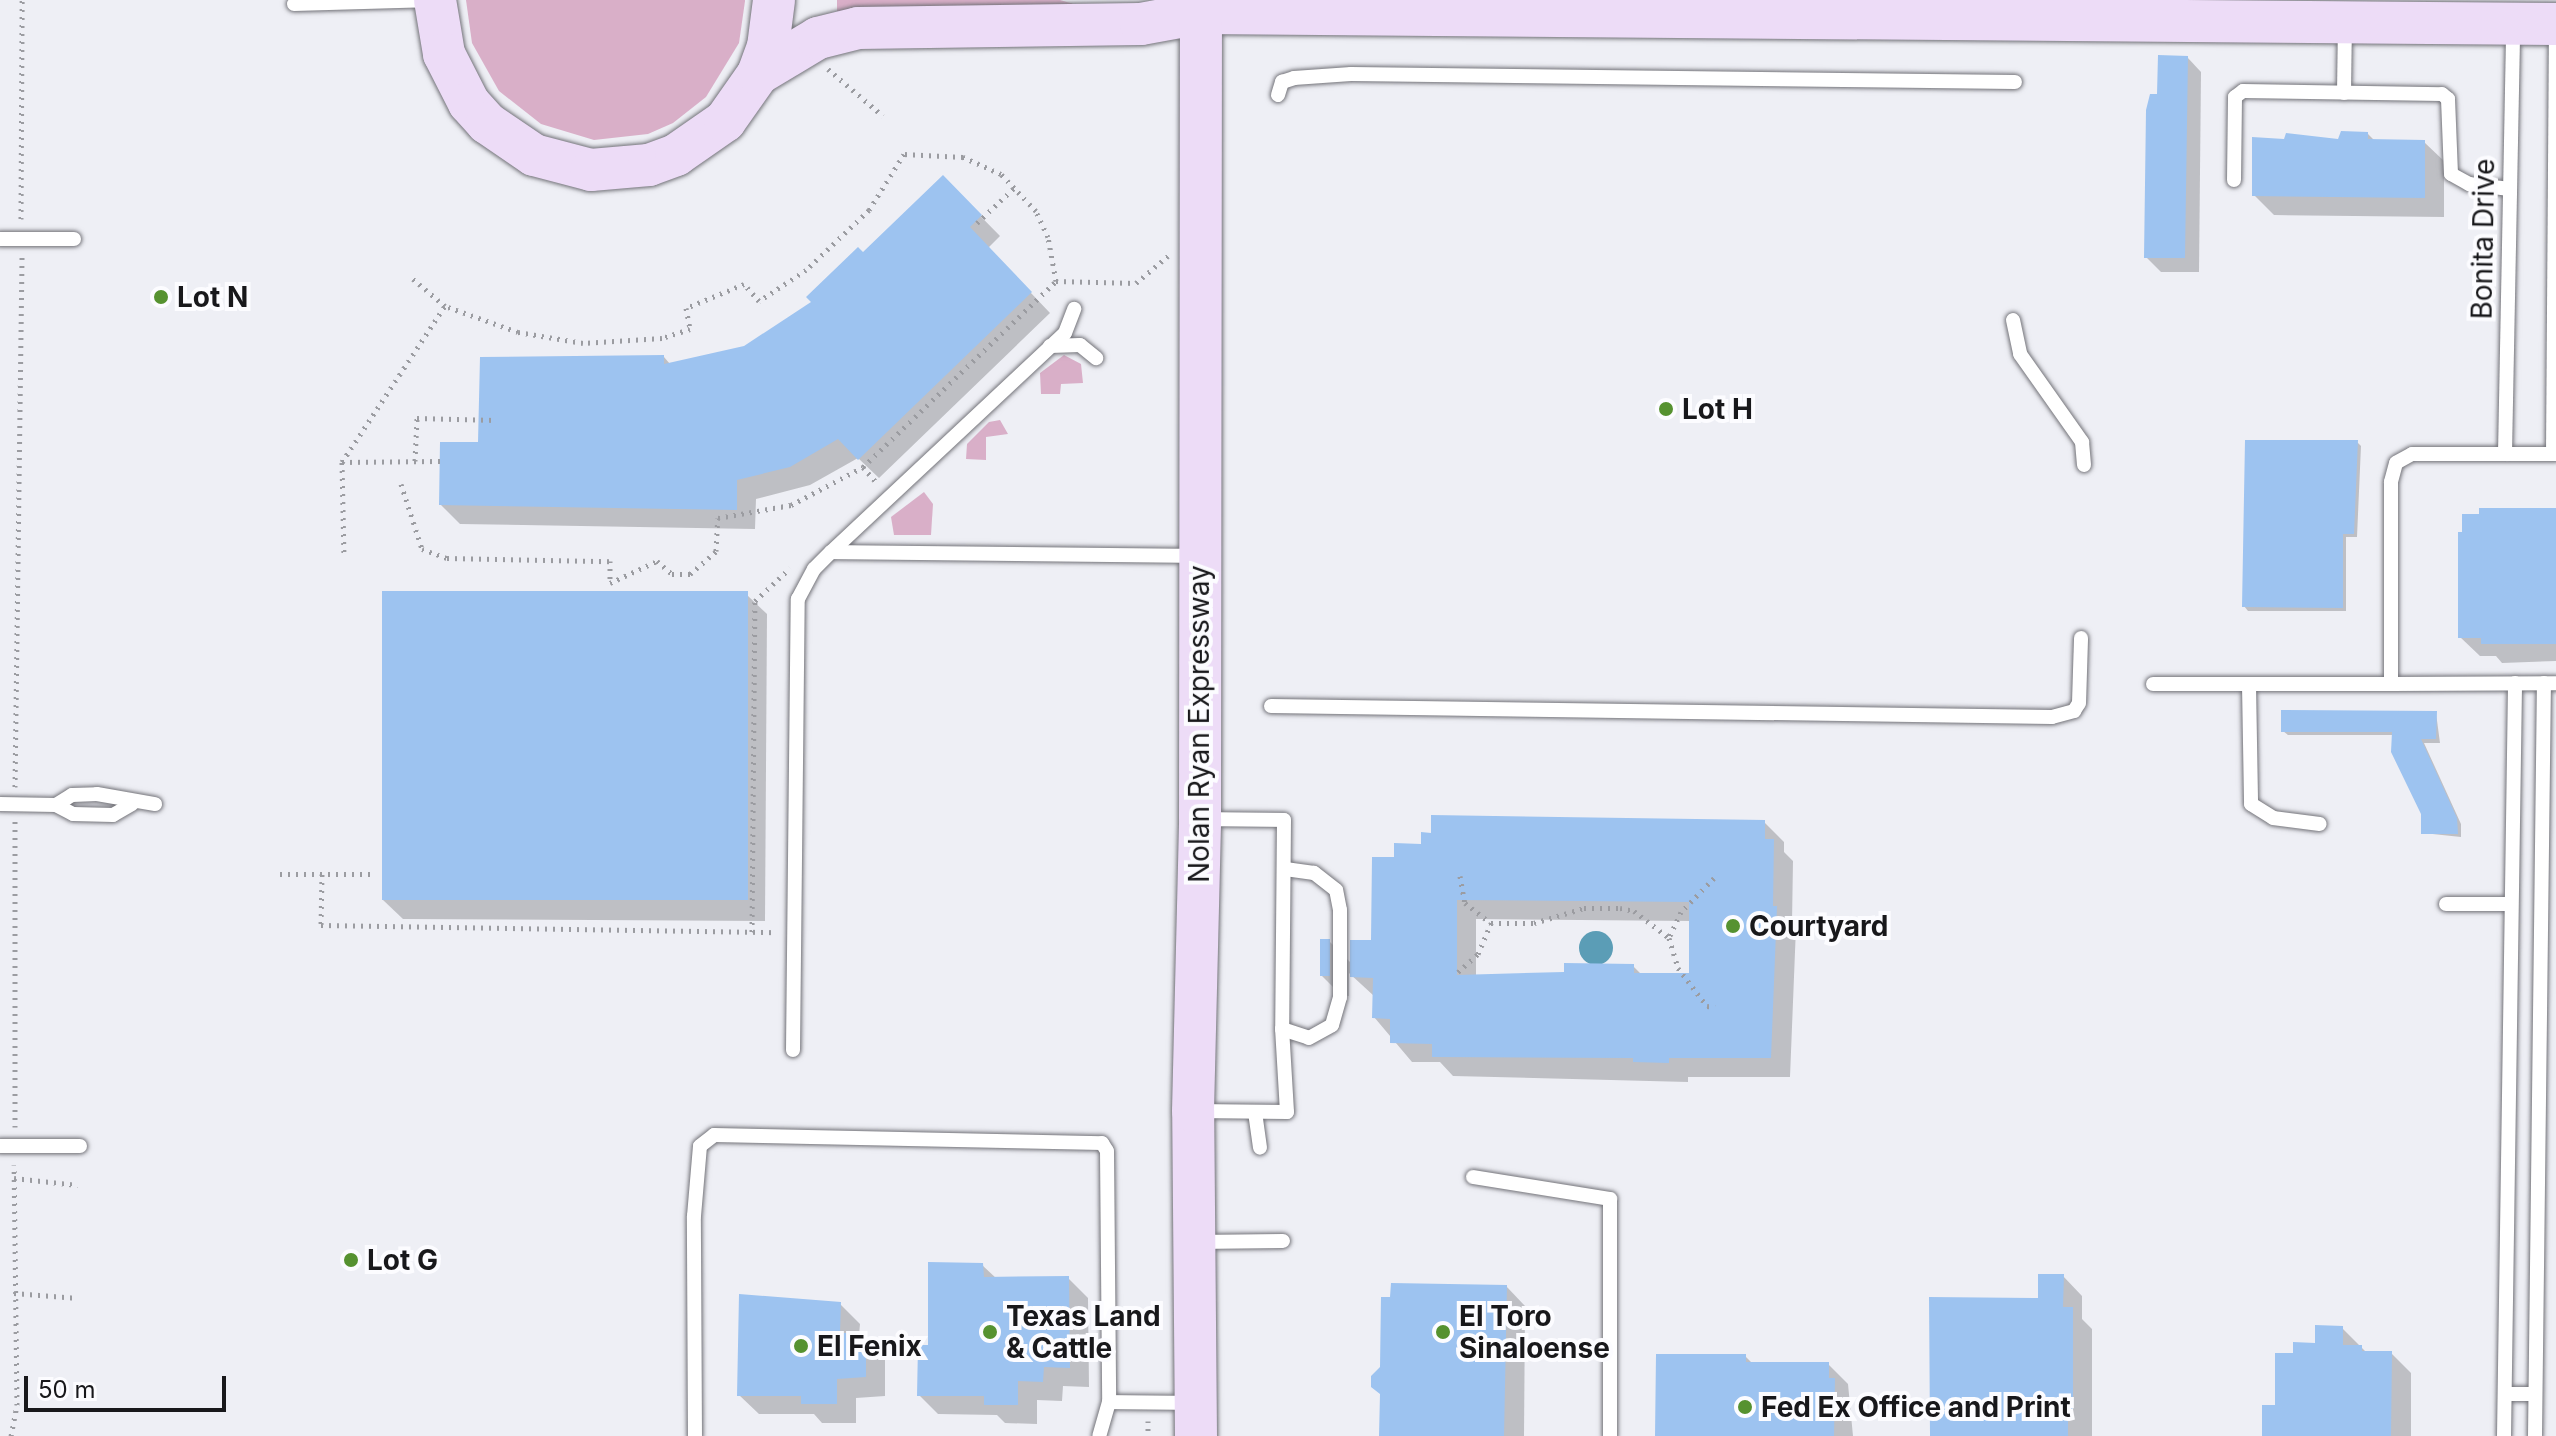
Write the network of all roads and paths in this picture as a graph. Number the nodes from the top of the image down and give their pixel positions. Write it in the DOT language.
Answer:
graph roads {
  1 [pos="22,0"];
  2 [pos="435,0"];
  3 [pos="774,0"];
  4 [pos="294,4"];
  5 [pos="1191,4"];
  6 [pos="2080,9"];
  7 [pos="2345,22"];
  8 [pos="2513,25"];
  9 [pos="2556,25"];
  10 [pos="827,68"];
  11 [pos="758,74"];
  12 [pos="2015,82"];
  13 [pos="2344,93"];
  14 [pos="1278,95"];
  15 [pos="883,116"];
  16 [pos="2555,175"];
  17 [pos="2234,180"];
  18 [pos="1014,188"];
  19 [pos="2510,189"];
  20 [pos="21,203"];
  21 [pos="977,223"];
  22 [pos="0,239"];
  23 [pos="74,239"];
  24 [pos="1169,256"];
  25 [pos="22,272"];
  26 [pos="413,279"];
  27 [pos="1056,281"];
  28 [pos="445,306"];
  29 [pos="1074,309"];
  30 [pos="2013,320"];
  31 [pos="1050,347"];
  32 [pos="1096,358"];
  33 [pos="496,420"];
  34 [pos="2505,454"];
  35 [pos="2554,454"];
  36 [pos="415,461"];
  37 [pos="440,461"];
  38 [pos="342,462"];
  39 [pos="2084,465"];
  40 [pos="401,484"];
  41 [pos="831,552"];
  42 [pos="344,555"];
  43 [pos="1200,556"];
  44 [pos="2081,638"];
  45 [pos="2515,683"];
  46 [pos="2550,683"];
  47 [pos="2153,684"];
  48 [pos="2391,684"];
  49 [pos="2249,685"];
  50 [pos="1271,706"];
  51 [pos="15,789"];
  52 [pos="0,804"];
  53 [pos="155,804"];
  54 [pos="1200,819"];
  55 [pos="15,824"];
  56 [pos="2320,824"];
  57 [pos="2539,825"];
  58 [pos="2556,825"];
  59 [pos="1285,869"];
  60 [pos="280,874"];
  61 [pos="322,874"];
  62 [pos="372,874"];
  63 [pos="1460,876"];
  64 [pos="1714,878"];
  65 [pos="2446,904"];
  66 [pos="2509,904"];
  67 [pos="1491,923"];
  68 [pos="794,933"];
  69 [pos="1669,938"];
  70 [pos="1458,972"];
  71 [pos="1715,1007"];
  72 [pos="1282,1029"];
  73 [pos="793,1050"];
  74 [pos="1193,1111"];
  75 [pos="1255,1112"];
  76 [pos="15,1124"];
  77 [pos="0,1146"];
  78 [pos="80,1146"];
  79 [pos="1260,1148"];
  80 [pos="14,1166"];
  81 [pos="1473,1177"];
  82 [pos="14,1178"];
  83 [pos="78,1185"];
  84 [pos="1283,1241"];
  85 [pos="1196,1242"];
  86 [pos="14,1293"];
  87 [pos="78,1298"];
  88 [pos="2505,1394"];
  89 [pos="2535,1394"];
  90 [pos="1109,1402"];
  91 [pos="1148,1418"];
  92 [pos="1196,1427"];
  93 [pos="11,1436"];
  94 [pos="695,1436"];
  95 [pos="1099,1436"];
  96 [pos="1148,1436"];
  97 [pos="1610,1436"];
  98 [pos="2504,1436"];
  99 [pos="2535,1436"];
  1 -- 20 [label="path"];
  2 -- 4 [label="lane"];
  2 -- 11 [label="street"];
  3 -- 11 [label="street"];
  5 -- 6 [label="street"];
  5 -- 11 [label="street"];
  5 -- 43 [label="street, Nolan Ryan Expressway"];
  6 -- 7 [label="street"];
  7 -- 8 [label="street"];
  7 -- 13 [label="lane"];
  8 -- 9 [label="street"];
  8 -- 19 [label="lane, Bonita Drive"];
  9 -- 16 [label="lane"];
  10 -- 15 [label="path"];
  12 -- 14 [label="lane"];
  13 -- 17 [label="lane"];
  13 -- 19 [label="lane"];
  16 -- 35 [label="lane"];
  18 -- 21 [label="path"];
  18 -- 27 [label="path"];
  18 -- 28 [label="path"];
  19 -- 34 [label="lane, Bonita Drive"];
  22 -- 23 [label="lane"];
  24 -- 27 [label="path"];
  25 -- 51 [label="path"];
  26 -- 28 [label="path"];
  27 -- 40 [label="path"];
  28 -- 38 [label="path"];
  29 -- 31 [label="lane"];
  30 -- 39 [label="lane"];
  31 -- 32 [label="lane"];
  31 -- 41 [label="lane"];
  33 -- 36 [label="path"];
  34 -- 35 [label="lane"];
  34 -- 48 [label="lane"];
  36 -- 37 [label="path"];
  36 -- 38 [label="path"];
  38 -- 42 [label="path"];
  41 -- 43 [label="lane"];
  41 -- 68 [label="lane"];
  43 -- 54 [label="street, Nolan Ryan Expressway"];
  44 -- 50 [label="lane"];
  45 -- 46 [label="lane"];
  45 -- 48 [label="lane"];
  45 -- 66 [label="lane"];
  46 -- 57 [label="lane"];
  47 -- 49 [label="lane"];
  48 -- 49 [label="lane"];
  49 -- 56 [label="lane"];
  52 -- 53 [label="lane"];
  54 -- 59 [label="lane"];
  54 -- 74 [label="street, Nolan Ryan Expressway"];
  55 -- 76 [label="path"];
  57 -- 58 [label="lane"];
  57 -- 89 [label="lane"];
  59 -- 72 [label="lane"];
  59 -- 72 [label="lane"];
  60 -- 61 [label="path"];
  61 -- 62 [label="path"];
  61 -- 68 [label="path"];
  63 -- 67 [label="path"];
  64 -- 69 [label="path"];
  65 -- 66 [label="lane"];
  66 -- 88 [label="lane"];
  67 -- 69 [label="path"];
  67 -- 70 [label="path"];
  68 -- 73 [label="lane"];
  69 -- 71 [label="path"];
  72 -- 75 [label="lane"];
  74 -- 75 [label="lane"];
  74 -- 85 [label="street, Nolan Ryan Expressway"];
  75 -- 79 [label="lane"];
  77 -- 78 [label="lane"];
  80 -- 82 [label="path"];
  81 -- 97 [label="lane"];
  82 -- 83 [label="path"];
  82 -- 86 [label="path"];
  84 -- 85 [label="lane"];
  85 -- 92 [label="street, Nolan Ryan Expressway"];
  86 -- 87 [label="path"];
  86 -- 93 [label="path"];
  88 -- 89 [label="lane"];
  88 -- 98 [label="lane"];
  89 -- 99 [label="lane"];
  90 -- 92 [label="lane"];
  90 -- 94 [label="lane"];
  90 -- 95 [label="lane"];
  91 -- 96 [label="path"];
}
